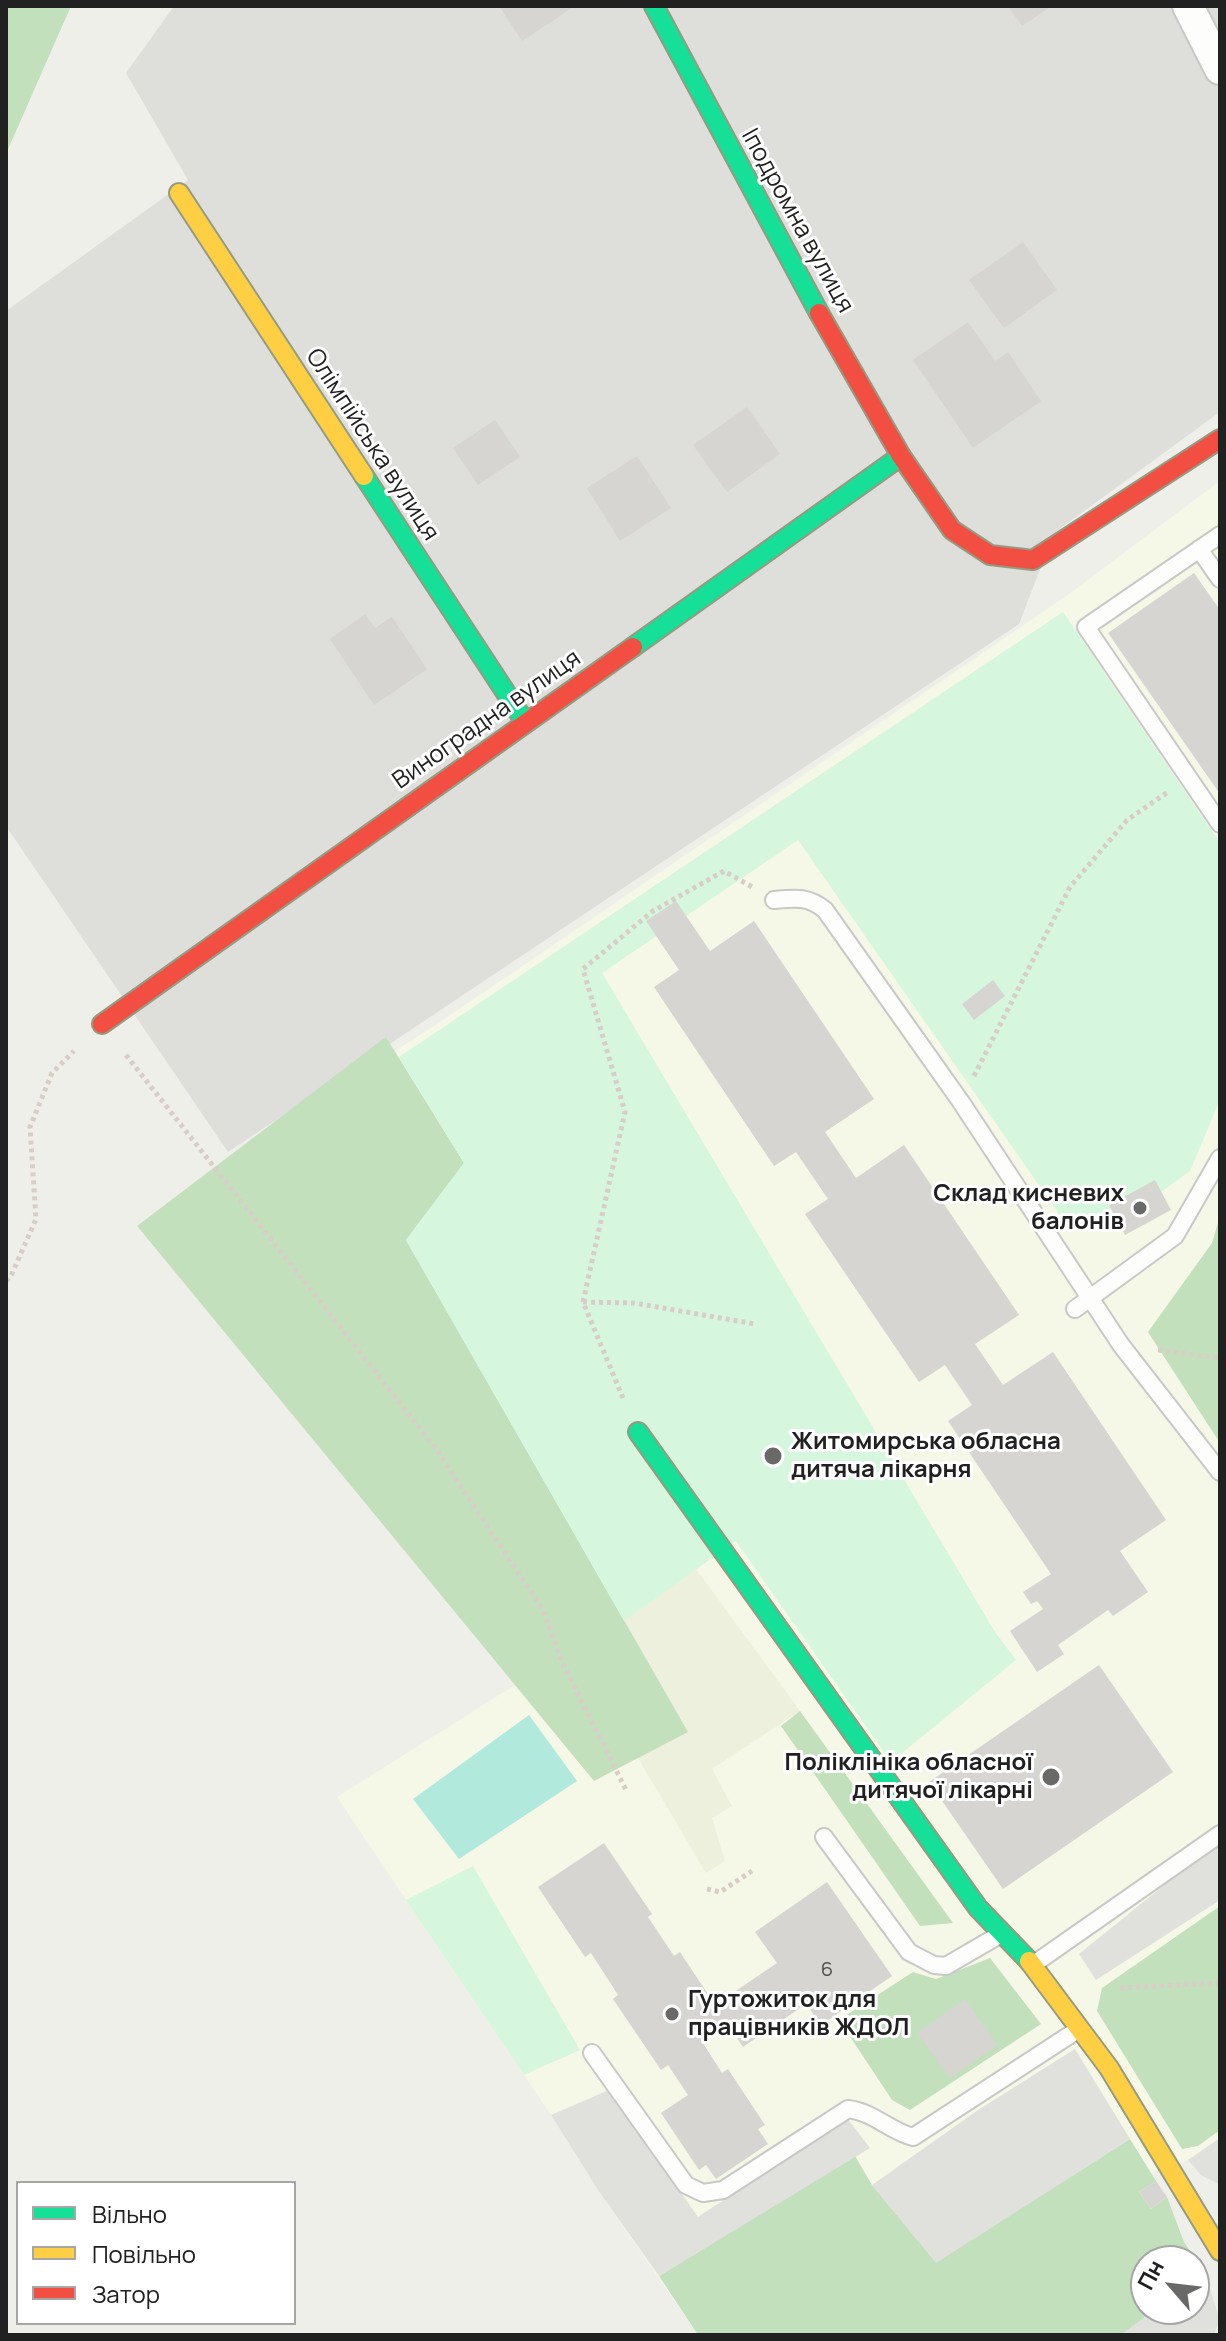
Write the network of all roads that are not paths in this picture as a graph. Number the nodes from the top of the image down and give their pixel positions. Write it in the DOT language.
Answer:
graph roads {
  1 [pos="654,6"];
  2 [pos="1188,6"];
  3 [pos="1220,69"];
  4 [pos="179,193"];
  5 [pos="1220,439"];
  6 [pos="901,456"];
  7 [pos="1220,535"];
  8 [pos="1199,549"];
  9 [pos="1220,579"];
  10 [pos="525,722"];
  11 [pos="1220,824"];
  12 [pos="774,900"];
  13 [pos="102,1024"];
  14 [pos="1220,1158"];
  15 [pos="1089,1298"];
  16 [pos="1075,1309"];
  17 [pos="638,1432"];
  18 [pos="1220,1472"];
  19 [pos="1220,1834"];
  20 [pos="824,1837"];
  21 [pos="1002,1933"];
  22 [pos="1033,1965"];
  23 [pos="1079,2029"];
  24 [pos="592,2053"];
  25 [pos="1220,2251"];
  1 -- 6 [label="street, Іподромна вулиця"];
  2 -- 3 [label="street"];
  4 -- 10 [label="street, Олімпійська вулиця"];
  5 -- 6 [label="street, Іподромна вулиця"];
  6 -- 10 [label="street, Виноградна вулиця"];
  7 -- 8 [label="lane"];
  8 -- 9 [label="lane"];
  8 -- 11 [label="lane"];
  10 -- 13 [label="street, Виноградна вулиця"];
  12 -- 15 [label="lane"];
  14 -- 15 [label="lane"];
  15 -- 16 [label="lane"];
  15 -- 18 [label="lane"];
  17 -- 21 [label="street"];
  19 -- 22 [label="lane"];
  20 -- 21 [label="lane"];
  21 -- 22 [label="street"];
  22 -- 23 [label="street"];
  23 -- 24 [label="lane"];
  23 -- 25 [label="street"];
}
